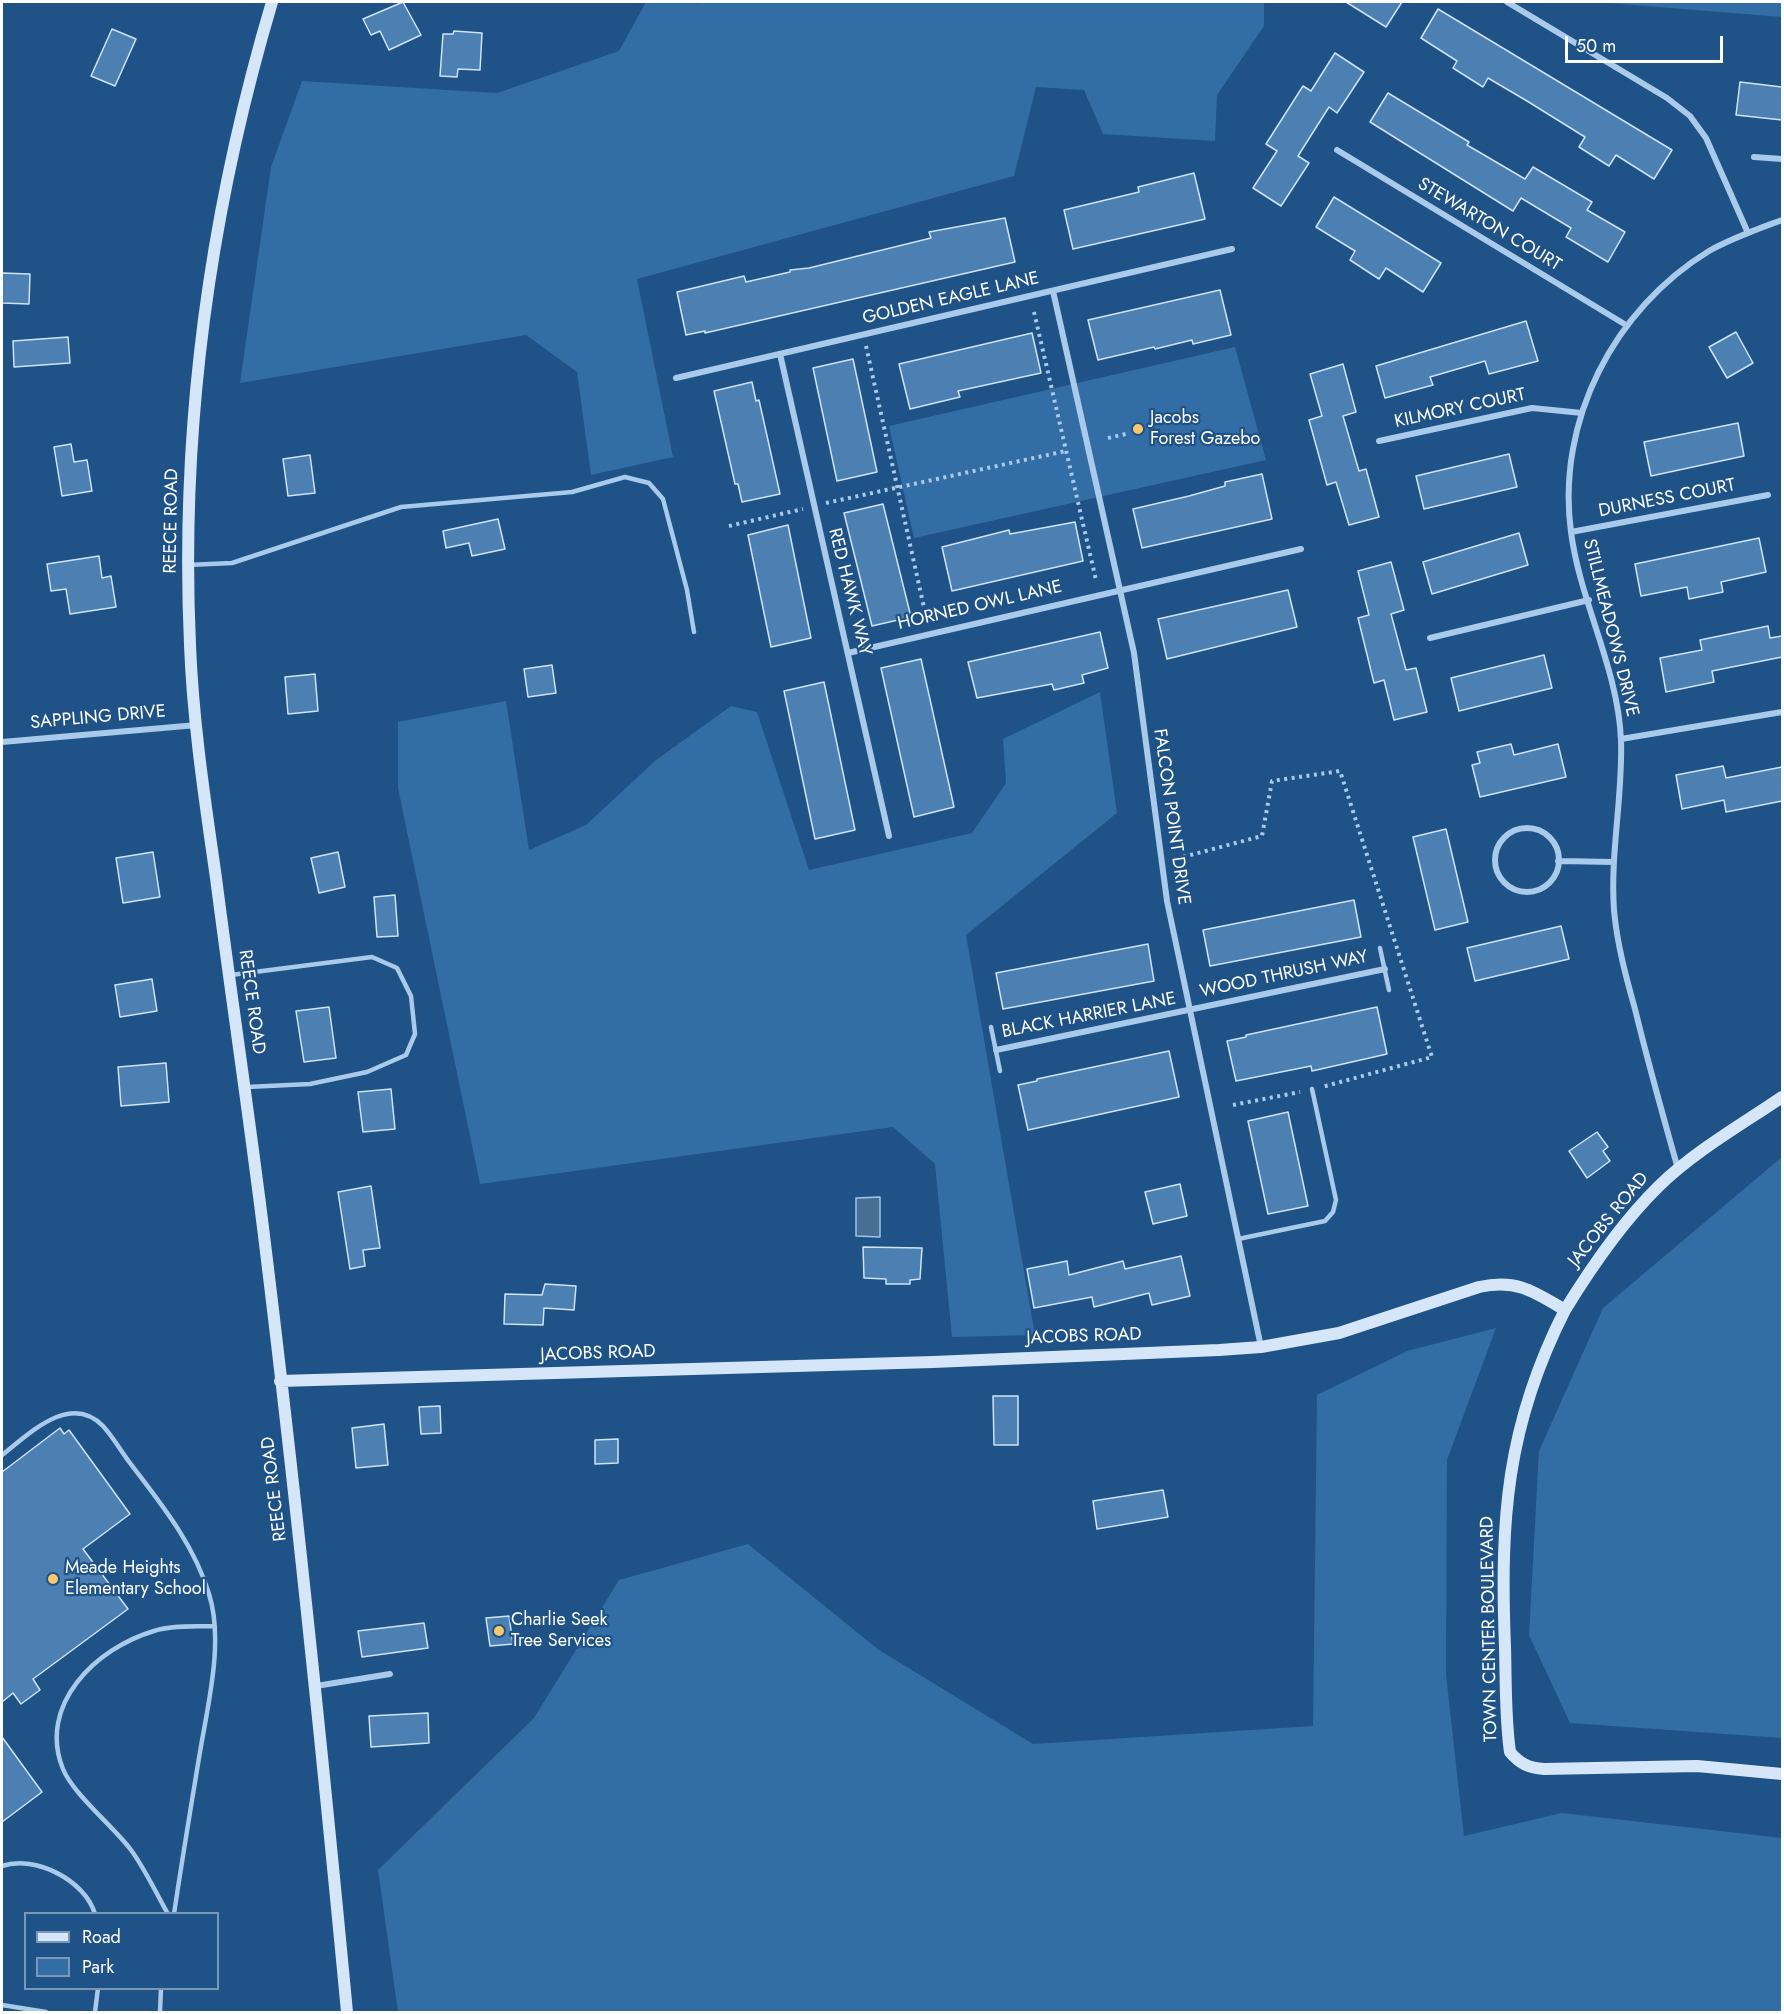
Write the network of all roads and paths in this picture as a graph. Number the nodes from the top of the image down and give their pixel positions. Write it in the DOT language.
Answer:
graph roads {
  1 [pos="272,2"];
  2 [pos="1507,2"];
  3 [pos="1337,150"];
  4 [pos="1754,157"];
  5 [pos="1782,159"];
  6 [pos="1782,220"];
  7 [pos="1748,232"];
  8 [pos="1232,249"];
  9 [pos="1053,291"];
  10 [pos="1034,312"];
  11 [pos="1626,325"];
  12 [pos="866,345"];
  13 [pos="780,354"];
  14 [pos="676,378"];
  15 [pos="1582,413"];
  16 [pos="1130,433"];
  17 [pos="1108,438"];
  18 [pos="1379,441"];
  19 [pos="1066,451"];
  20 [pos="897,488"];
  21 [pos="1768,495"];
  22 [pos="822,504"];
  23 [pos="803,509"];
  24 [pos="729,526"];
  25 [pos="1571,532"];
  26 [pos="1301,549"];
  27 [pos="188,565"];
  28 [pos="1096,580"];
  29 [pos="1120,590"];
  30 [pos="1589,600"];
  31 [pos="927,621"];
  32 [pos="694,632"];
  33 [pos="1430,638"];
  34 [pos="848,653"];
  35 [pos="1782,712"];
  36 [pos="197,724"];
  37 [pos="1621,739"];
  38 [pos="2,742"];
  39 [pos="889,836"];
  40 [pos="1183,857"];
  41 [pos="1558,861"];
  42 [pos="1614,862"];
  43 [pos="1380,948"];
  44 [pos="1384,969"];
  45 [pos="229,975"];
  46 [pos="1389,990"];
  47 [pos="1189,1011"];
  48 [pos="991,1027"];
  49 [pos="996,1050"];
  50 [pos="1000,1071"];
  51 [pos="244,1088"];
  52 [pos="1312,1089"];
  53 [pos="1782,1097"];
  54 [pos="1233,1106"];
  55 [pos="1678,1169"];
  56 [pos="1238,1239"];
  57 [pos="1565,1310"];
  58 [pos="1261,1347"];
  59 [pos="280,1381"];
  60 [pos="2,1455"];
  61 [pos="214,1626"];
  62 [pos="390,1674"];
  63 [pos="316,1686"];
  64 [pos="1782,1774"];
  65 [pos="2,1866"];
  66 [pos="95,1912"];
  67 [pos="167,1912"];
  68 [pos="174,1912"];
  69 [pos="98,1990"];
  70 [pos="161,1990"];
  71 [pos="2,2005"];
  72 [pos="46,2013"];
  73 [pos="95,2013"];
  74 [pos="160,2013"];
  75 [pos="347,2013"];
  1 -- 27 [label="street, REECE ROAD"];
  2 -- 7 [label="street"];
  3 -- 11 [label="street, STEWARTON COURT"];
  4 -- 5 [label="street"];
  6 -- 7 [label="street, STILLMEADOWS DRIVE"];
  7 -- 11 [label="street, STILLMEADOWS DRIVE"];
  8 -- 9 [label="street, GOLDEN EAGLE LANE"];
  9 -- 13 [label="street, GOLDEN EAGLE LANE"];
  9 -- 29 [label="street, FALCON POINT DRIVE"];
  10 -- 19 [label="path"];
  11 -- 15 [label="street, STILLMEADOWS DRIVE"];
  12 -- 20 [label="path"];
  13 -- 14 [label="street, GOLDEN EAGLE LANE"];
  13 -- 34 [label="street, RED HAWK WAY"];
  15 -- 18 [label="street, KILMORY COURT"];
  15 -- 25 [label="street, STILLMEADOWS DRIVE"];
  16 -- 17 [label="path"];
  19 -- 20 [label="path"];
  19 -- 28 [label="path"];
  20 -- 22 [label="path"];
  20 -- 31 [label="path"];
  21 -- 25 [label="street, DURNESS COURT"];
  23 -- 24 [label="path"];
  25 -- 30 [label="street, STILLMEADOWS DRIVE"];
  26 -- 29 [label="street, HORNED OWL LANE"];
  27 -- 32 [label="lane"];
  27 -- 36 [label="street, REECE ROAD"];
  29 -- 34 [label="street, HORNED OWL LANE"];
  29 -- 47 [label="street, FALCON POINT DRIVE"];
  30 -- 33 [label="street"];
  30 -- 37 [label="street, STILLMEADOWS DRIVE"];
  34 -- 39 [label="street, RED HAWK WAY"];
  35 -- 37 [label="street"];
  36 -- 38 [label="street, SAPPLING DRIVE"];
  36 -- 45 [label="street, REECE ROAD"];
  37 -- 42 [label="street, STILLMEADOWS DRIVE"];
  40 -- 52 [label="path"];
  41 -- 41 [label="street"];
  41 -- 42 [label="street"];
  42 -- 55 [label="street, STILLMEADOWS DRIVE"];
  43 -- 44 [label="lane"];
  44 -- 46 [label="lane"];
  44 -- 47 [label="street, WOOD THRUSH WAY"];
  45 -- 51 [label="street, REECE ROAD"];
  45 -- 51 [label="lane"];
  47 -- 49 [label="street, BLACK HARRIER LANE"];
  47 -- 56 [label="street, FALCON POINT DRIVE"];
  48 -- 49 [label="lane"];
  49 -- 50 [label="lane"];
  51 -- 59 [label="street, REECE ROAD"];
  52 -- 54 [label="path"];
  52 -- 56 [label="lane"];
  53 -- 55 [label="street, JACOBS ROAD"];
  55 -- 57 [label="street, JACOBS ROAD"];
  56 -- 58 [label="street, FALCON POINT DRIVE"];
  57 -- 58 [label="street, JACOBS ROAD"];
  57 -- 64 [label="street, TOWN CENTER BOULEVARD"];
  58 -- 59 [label="street, JACOBS ROAD"];
  59 -- 63 [label="street, REECE ROAD"];
  60 -- 61 [label="lane"];
  61 -- 67 [label="lane"];
  61 -- 68 [label="lane"];
  62 -- 63 [label="street"];
  63 -- 75 [label="street, REECE ROAD"];
  65 -- 66 [label="lane"];
  69 -- 73 [label="lane"];
  70 -- 74 [label="lane"];
  71 -- 72 [label="lane"];
}
